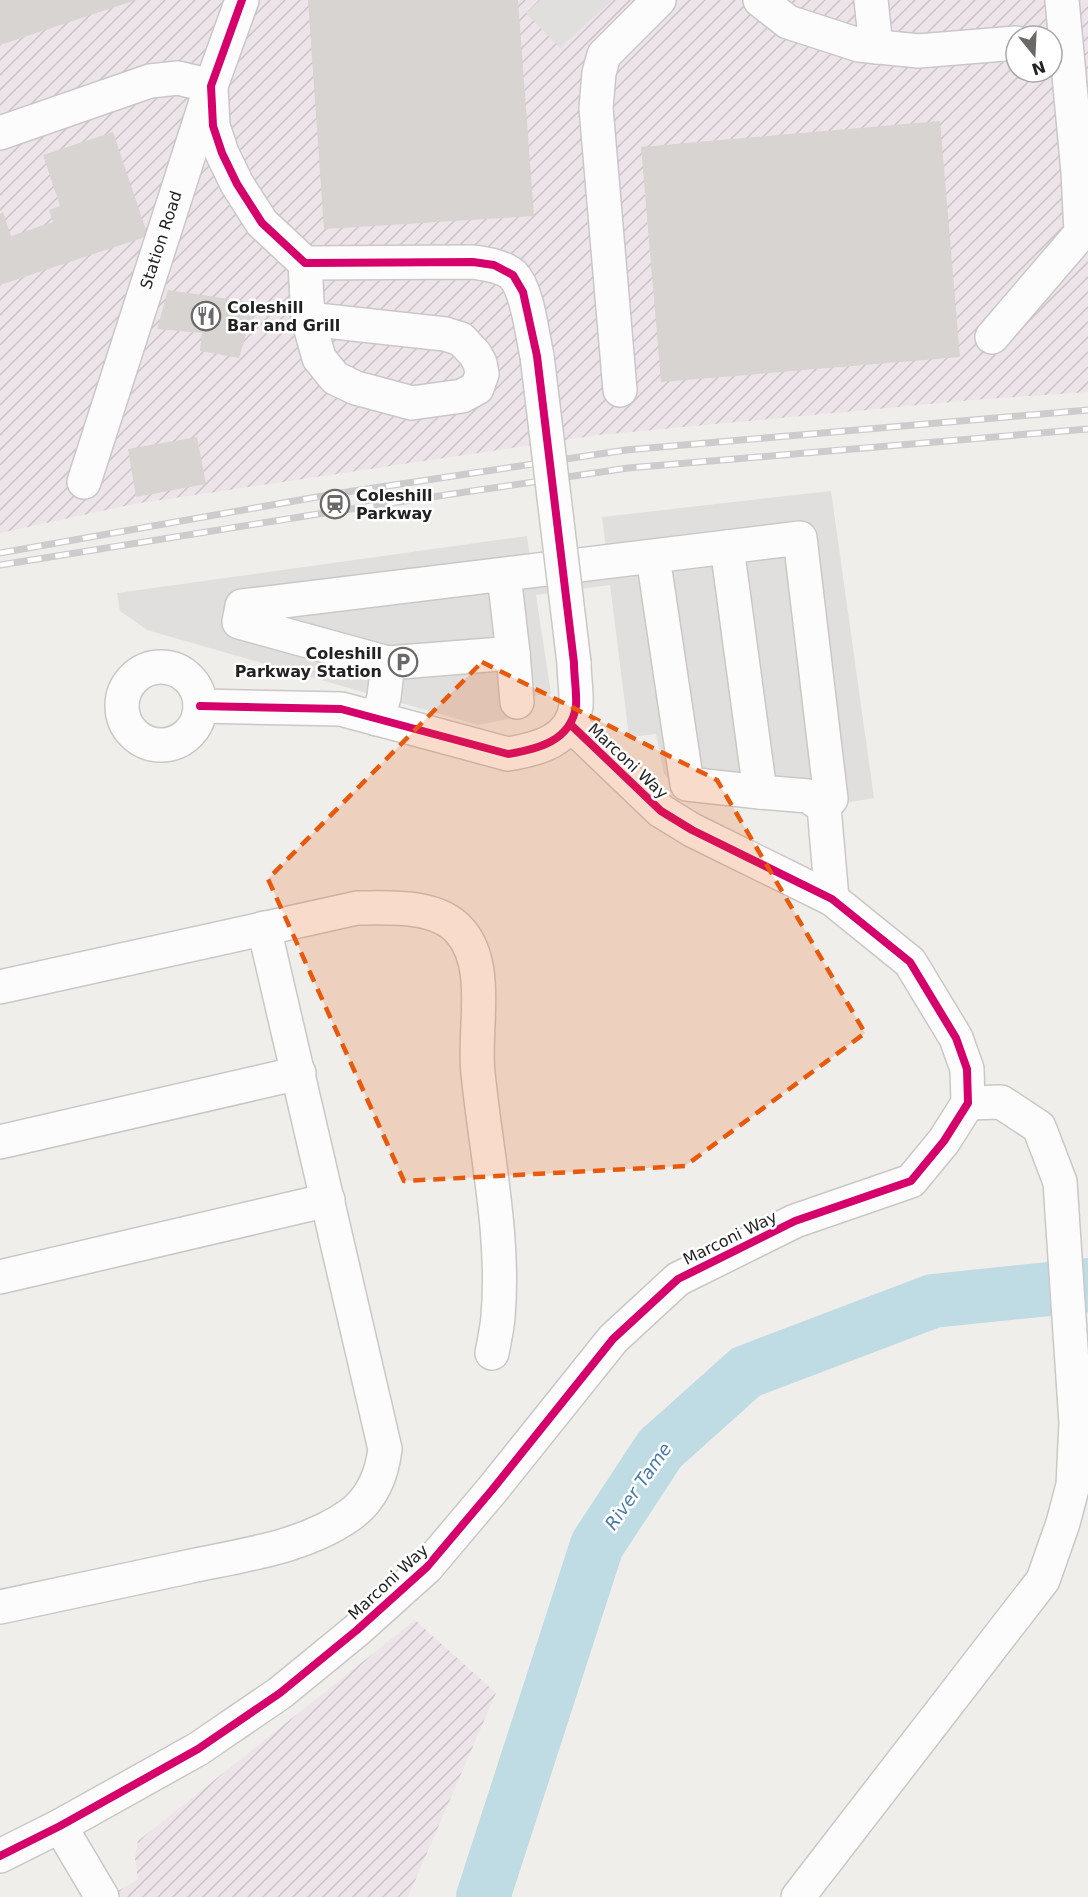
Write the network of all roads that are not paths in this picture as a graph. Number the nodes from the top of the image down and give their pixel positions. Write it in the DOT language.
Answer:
graph roads {
  1 [pos="242,0"];
  2 [pos="659,0"];
  3 [pos="760,0"];
  4 [pos="871,0"];
  5 [pos="1062,0"];
  6 [pos="1060,24"];
  7 [pos="1004,44"];
  8 [pos="876,47"];
  9 [pos="1064,61"];
  10 [pos="211,86"];
  11 [pos="0,133"];
  12 [pos="1081,133"];
  13 [pos="305,263"];
  14 [pos="308,319"];
  15 [pos="992,337"];
  16 [pos="620,390"];
  17 [pos="84,482"];
  18 [pos="728,547"];
  19 [pos="653,557"];
  20 [pos="504,575"];
  21 [pos="513,653"];
  22 [pos="388,663"];
  23 [pos="518,702"];
  24 [pos="200,706"];
  25 [pos="377,719"];
  26 [pos="570,725"];
  27 [pos="760,792"];
  28 [pos="824,807"];
  29 [pos="832,899"];
  30 [pos="264,928"];
  31 [pos="0,987"];
  32 [pos="299,1073"];
  33 [pos="968,1103"];
  34 [pos="0,1142"];
  35 [pos="328,1200"];
  36 [pos="0,1277"];
  37 [pos="492,1353"];
  38 [pos="0,1607"];
  39 [pos="60,1826"];
  40 [pos="0,1856"];
  41 [pos="102,1897"];
  42 [pos="798,1897"];
  1 -- 10 [label="street, Station Road"];
  2 -- 16 [label="street"];
  3 -- 8 [label="street"];
  4 -- 8 [label="street"];
  5 -- 6 [label="street"];
  7 -- 8 [label="street"];
  9 -- 12 [label="street"];
  10 -- 11 [label="street"];
  10 -- 13 [label="street"];
  10 -- 17 [label="street, Station Road"];
  12 -- 15 [label="street"];
  13 -- 14 [label="street"];
  13 -- 26 [label="street, bridge"];
  14 -- 14 [label="street"];
  18 -- 19 [label="street"];
  18 -- 27 [label="street"];
  18 -- 28 [label="street"];
  19 -- 20 [label="street"];
  19 -- 27 [label="street"];
  20 -- 21 [label="street"];
  20 -- 22 [label="street"];
  21 -- 22 [label="street"];
  21 -- 23 [label="street"];
  22 -- 25 [label="street"];
  24 -- 25 [label="street"];
  25 -- 26 [label="street"];
  26 -- 29 [label="street, Marconi Way"];
  27 -- 28 [label="street"];
  28 -- 29 [label="street"];
  29 -- 33 [label="street, Marconi Way"];
  30 -- 31 [label="street"];
  30 -- 32 [label="street"];
  30 -- 37 [label="street"];
  32 -- 34 [label="street"];
  32 -- 35 [label="street"];
  33 -- 39 [label="street, Marconi Way"];
  33 -- 42 [label="street"];
  35 -- 36 [label="street"];
  35 -- 38 [label="street"];
  39 -- 40 [label="street, Marconi Way"];
  39 -- 41 [label="street"];
}
